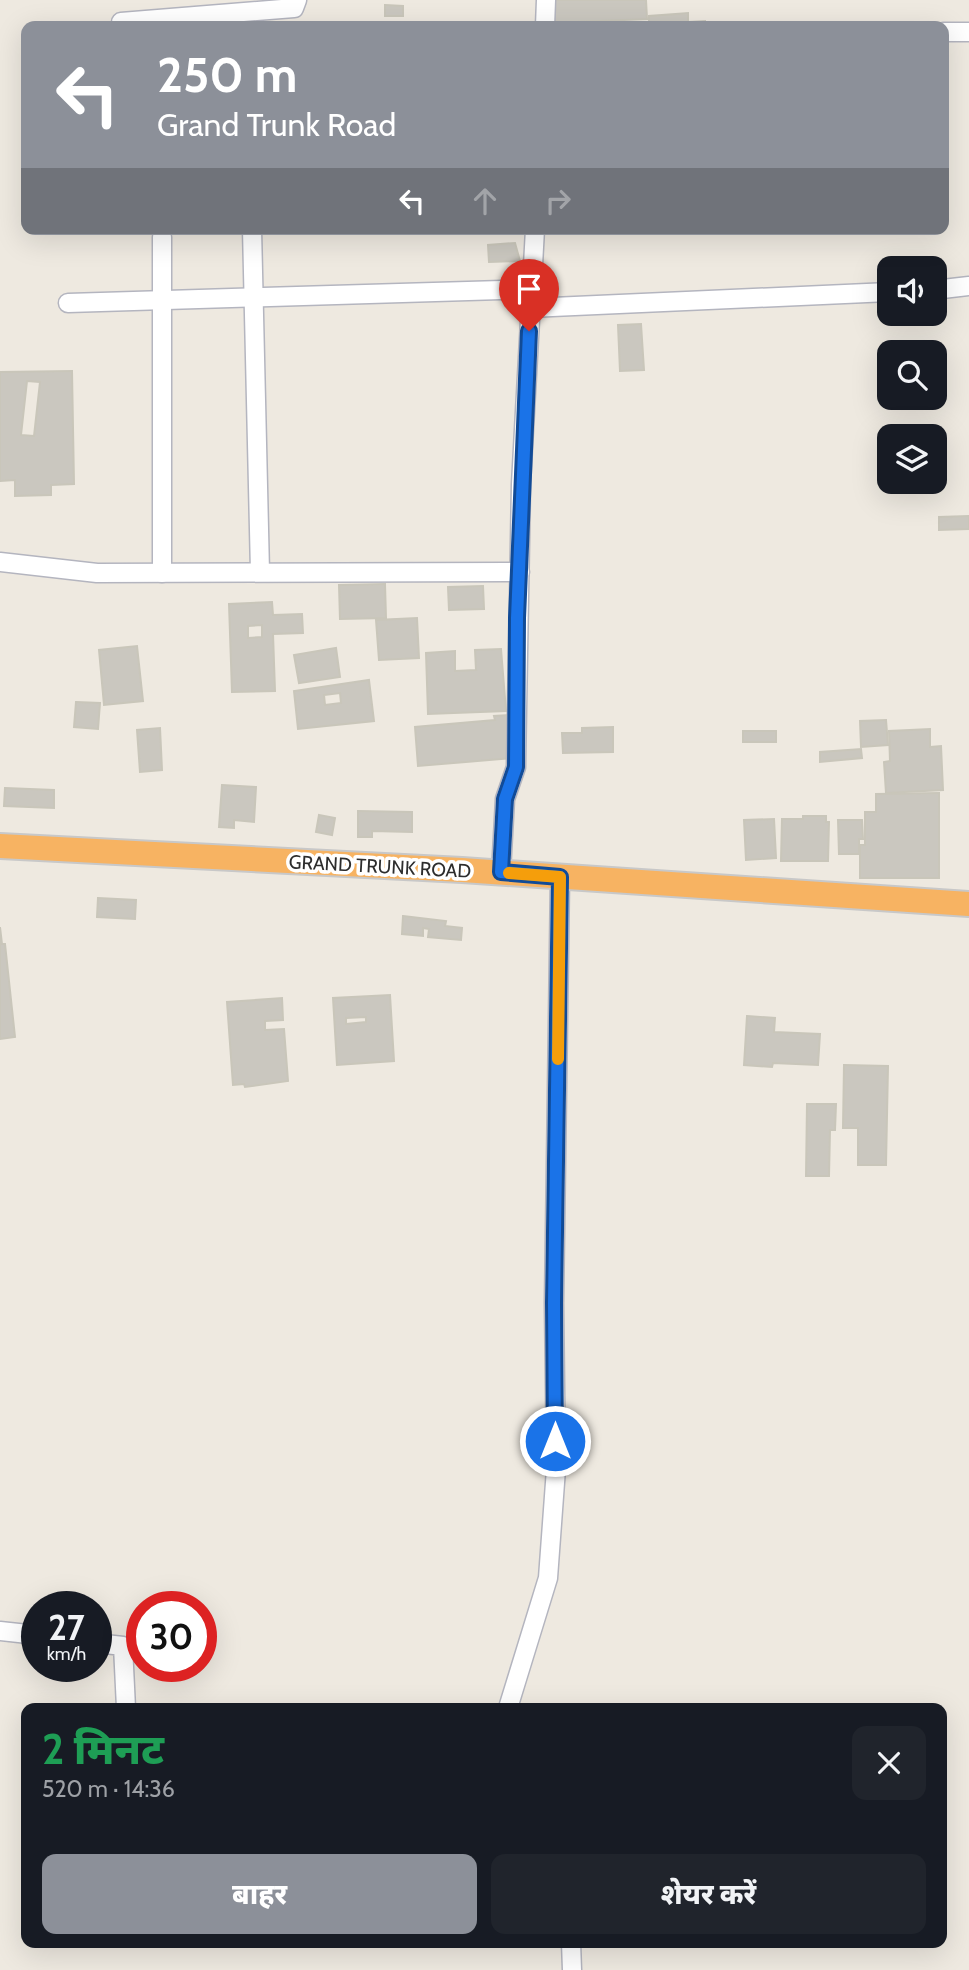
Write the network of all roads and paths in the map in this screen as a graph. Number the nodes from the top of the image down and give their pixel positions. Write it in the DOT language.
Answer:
graph roads {
  1 [pos="297,0"];
  2 [pos="546,0"];
  3 [pos="246,6"];
  4 [pos="129,21"];
  5 [pos="545,21"];
  6 [pos="949,32"];
  7 [pos="969,32"];
  8 [pos="252,235"];
  9 [pos="535,235"];
  10 [pos="162,237"];
  11 [pos="969,286"];
  12 [pos="531,289"];
  13 [pos="947,289"];
  14 [pos="877,293"];
  15 [pos="254,298"];
  16 [pos="162,300"];
  17 [pos="68,303"];
  18 [pos="530,308"];
  19 [pos="0,562"];
  20 [pos="260,572"];
  21 [pos="520,572"];
  22 [pos="162,573"];
  23 [pos="0,846"];
  24 [pos="501,872"];
  25 [pos="560,877"];
  26 [pos="969,904"];
  27 [pos="0,1631"];
  28 [pos="21,1633"];
  29 [pos="112,1645"];
  30 [pos="126,1703"];
  31 [pos="510,1703"];
  32 [pos="570,1948"];
  33 [pos="572,1970"];
  1 -- 3 [label="street"];
  2 -- 5 [label="street"];
  3 -- 4 [label="street"];
  6 -- 7 [label="street"];
  8 -- 15 [label="street"];
  9 -- 12 [label="street"];
  10 -- 16 [label="street"];
  11 -- 13 [label="street"];
  12 -- 15 [label="street"];
  12 -- 18 [label="street"];
  14 -- 18 [label="street"];
  15 -- 16 [label="street"];
  15 -- 20 [label="street"];
  16 -- 17 [label="street"];
  16 -- 22 [label="street"];
  18 -- 21 [label="street"];
  19 -- 22 [label="street"];
  20 -- 21 [label="street"];
  20 -- 22 [label="street"];
  21 -- 24 [label="street"];
  23 -- 24 [label="highway, GRAND TRUNK ROAD"];
  24 -- 25 [label="highway, GRAND TRUNK ROAD"];
  25 -- 26 [label="highway, GRAND TRUNK ROAD"];
  25 -- 31 [label="street"];
  27 -- 28 [label="street"];
  29 -- 30 [label="street"];
  32 -- 33 [label="street"];
}
